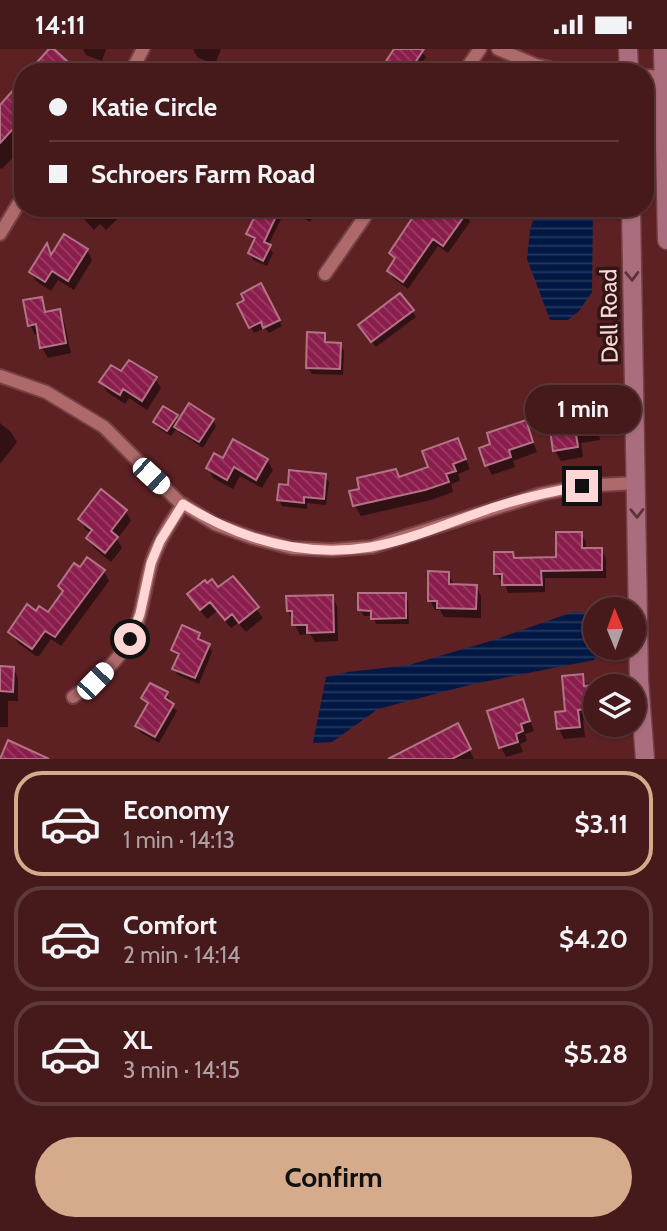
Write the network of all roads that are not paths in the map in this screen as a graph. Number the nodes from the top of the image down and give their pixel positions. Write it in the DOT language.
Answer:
graph roads {
  1 [pos="498,49"];
  2 [pos="663,49"];
  3 [pos="532,63"];
  4 [pos="655,76"];
  5 [pos="14,211"];
  6 [pos="364,217"];
  7 [pos="631,217"];
  8 [pos="0,235"];
  9 [pos="667,240"];
  10 [pos="325,274"];
  11 [pos="0,376"];
  12 [pos="636,483"];
  13 [pos="183,504"];
  14 [pos="73,697"];
  15 [pos="645,758"];
  1 -- 3 [label="street"];
  2 -- 4 [label="main road"];
  4 -- 9 [label="main road"];
  5 -- 8 [label="street"];
  6 -- 10 [label="street"];
  7 -- 12 [label="main road, Dell Road, one-way"];
  11 -- 13 [label="street"];
  12 -- 13 [label="street"];
  12 -- 15 [label="main road, Dell Road, one-way"];
  13 -- 14 [label="street"];
}
